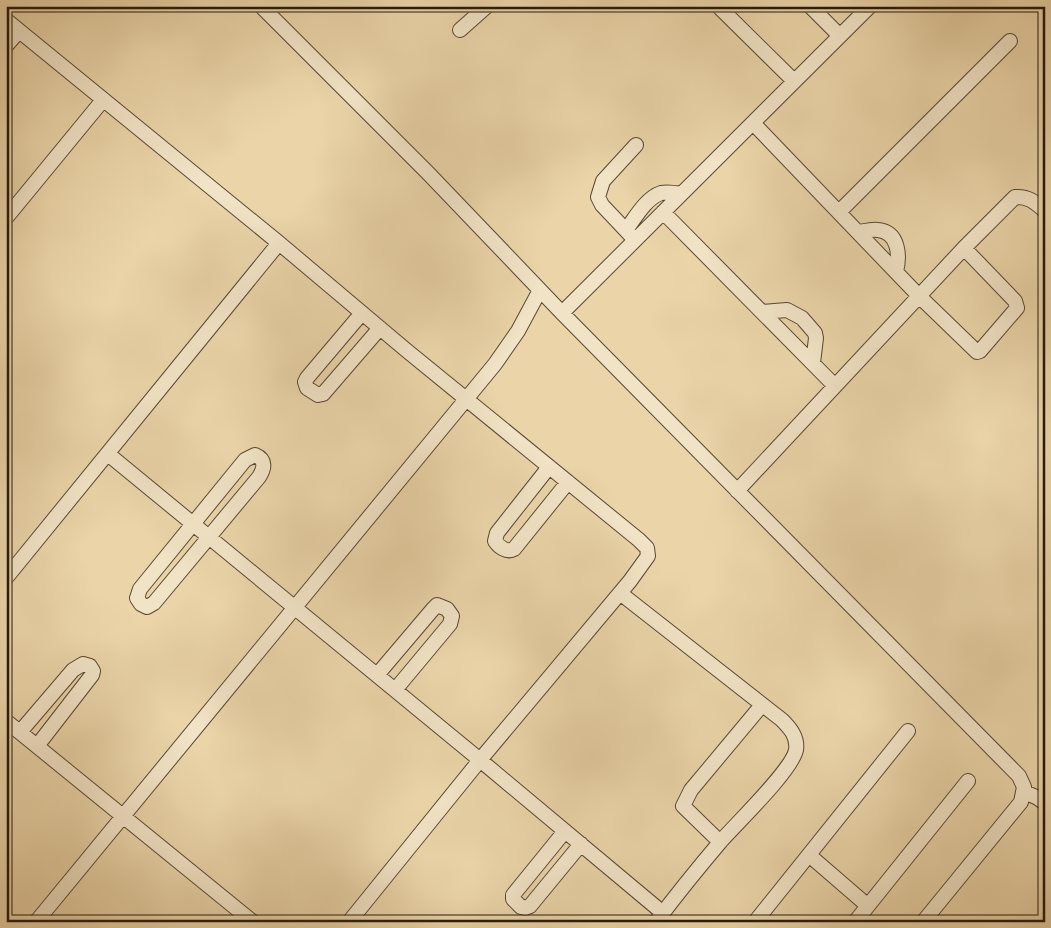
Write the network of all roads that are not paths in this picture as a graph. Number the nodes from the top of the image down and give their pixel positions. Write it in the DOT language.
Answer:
graph roads {
  1 [pos="261,6"];
  2 [pos="487,6"];
  3 [pos="718,6"];
  4 [pos="810,6"];
  5 [pos="870,6"];
  6 [pos="6,20"];
  7 [pos="19,30"];
  8 [pos="460,30"];
  9 [pos="840,36"];
  10 [pos="1010,41"];
  11 [pos="6,46"];
  12 [pos="794,81"];
  13 [pos="102,100"];
  14 [pos="753,122"];
  15 [pos="636,145"];
  16 [pos="681,194"];
  17 [pos="1045,211"];
  18 [pos="663,212"];
  19 [pos="839,212"];
  20 [pos="6,218"];
  21 [pos="859,232"];
  22 [pos="631,235"];
  23 [pos="279,243"];
  24 [pos="964,248"];
  25 [pos="896,272"];
  26 [pos="540,290"];
  27 [pos="920,296"];
  28 [pos="762,312"];
  29 [pos="362,313"];
  30 [pos="562,313"];
  31 [pos="380,328"];
  32 [pos="813,363"];
  33 [pos="835,386"];
  34 [pos="466,399"];
  35 [pos="108,454"];
  36 [pos="550,467"];
  37 [pos="568,482"];
  38 [pos="737,491"];
  39 [pos="193,523"];
  40 [pos="209,536"];
  41 [pos="6,578"];
  42 [pos="620,593"];
  43 [pos="294,607"];
  44 [pos="377,675"];
  45 [pos="395,690"];
  46 [pos="762,704"];
  47 [pos="6,720"];
  48 [pos="908,731"];
  49 [pos="20,732"];
  50 [pos="37,746"];
  51 [pos="480,760"];
  52 [pos="968,781"];
  53 [pos="1024,792"];
  54 [pos="1045,803"];
  55 [pos="122,815"];
  56 [pos="565,831"];
  57 [pos="720,842"];
  58 [pos="581,844"];
  59 [pos="809,855"];
  60 [pos="868,906"];
  61 [pos="659,917"];
  62 [pos="36,922"];
  63 [pos="252,922"];
  64 [pos="349,922"];
  65 [pos="756,922"];
  66 [pos="855,922"];
  67 [pos="922,922"];
  1 -- 26 [label="street"];
  2 -- 8 [label="street"];
  3 -- 12 [label="street"];
  4 -- 9 [label="street"];
  5 -- 9 [label="street"];
  6 -- 7 [label="street"];
  7 -- 11 [label="street"];
  7 -- 13 [label="street"];
  9 -- 12 [label="street"];
  10 -- 19 [label="street"];
  12 -- 14 [label="street"];
  13 -- 20 [label="street"];
  13 -- 23 [label="street"];
  14 -- 16 [label="street"];
  14 -- 19 [label="street"];
  15 -- 22 [label="street"];
  16 -- 18 [label="street"];
  16 -- 22 [label="street"];
  17 -- 24 [label="street"];
  18 -- 22 [label="street"];
  18 -- 28 [label="street"];
  19 -- 21 [label="street"];
  21 -- 25 [label="street"];
  21 -- 25 [label="street"];
  22 -- 30 [label="street"];
  23 -- 29 [label="street"];
  23 -- 35 [label="street"];
  24 -- 27 [label="street"];
  24 -- 27 [label="street"];
  25 -- 27 [label="street"];
  26 -- 30 [label="street"];
  26 -- 34 [label="street"];
  27 -- 33 [label="street"];
  28 -- 32 [label="street"];
  28 -- 32 [label="street"];
  29 -- 31 [label="street"];
  29 -- 31 [label="street"];
  30 -- 38 [label="street"];
  31 -- 34 [label="street"];
  32 -- 33 [label="street"];
  33 -- 38 [label="street"];
  34 -- 36 [label="street"];
  34 -- 43 [label="street"];
  35 -- 39 [label="street"];
  35 -- 41 [label="street"];
  36 -- 37 [label="street"];
  36 -- 37 [label="street"];
  37 -- 42 [label="street"];
  38 -- 53 [label="street"];
  39 -- 40 [label="street"];
  39 -- 40 [label="street"];
  39 -- 40 [label="street"];
  40 -- 43 [label="street"];
  42 -- 46 [label="street"];
  42 -- 51 [label="street"];
  43 -- 44 [label="street"];
  43 -- 55 [label="street"];
  44 -- 45 [label="street"];
  44 -- 45 [label="street"];
  45 -- 51 [label="street"];
  46 -- 57 [label="street"];
  46 -- 57 [label="street"];
  47 -- 49 [label="street"];
  48 -- 59 [label="street"];
  49 -- 50 [label="street"];
  49 -- 50 [label="street"];
  50 -- 55 [label="street"];
  51 -- 56 [label="street"];
  51 -- 64 [label="street"];
  52 -- 60 [label="street"];
  53 -- 54 [label="street"];
  53 -- 67 [label="street"];
  55 -- 62 [label="street"];
  55 -- 63 [label="street"];
  56 -- 58 [label="street"];
  56 -- 58 [label="street"];
  57 -- 61 [label="street"];
  58 -- 61 [label="street"];
  59 -- 60 [label="street"];
  59 -- 65 [label="street"];
  60 -- 66 [label="street"];
}
